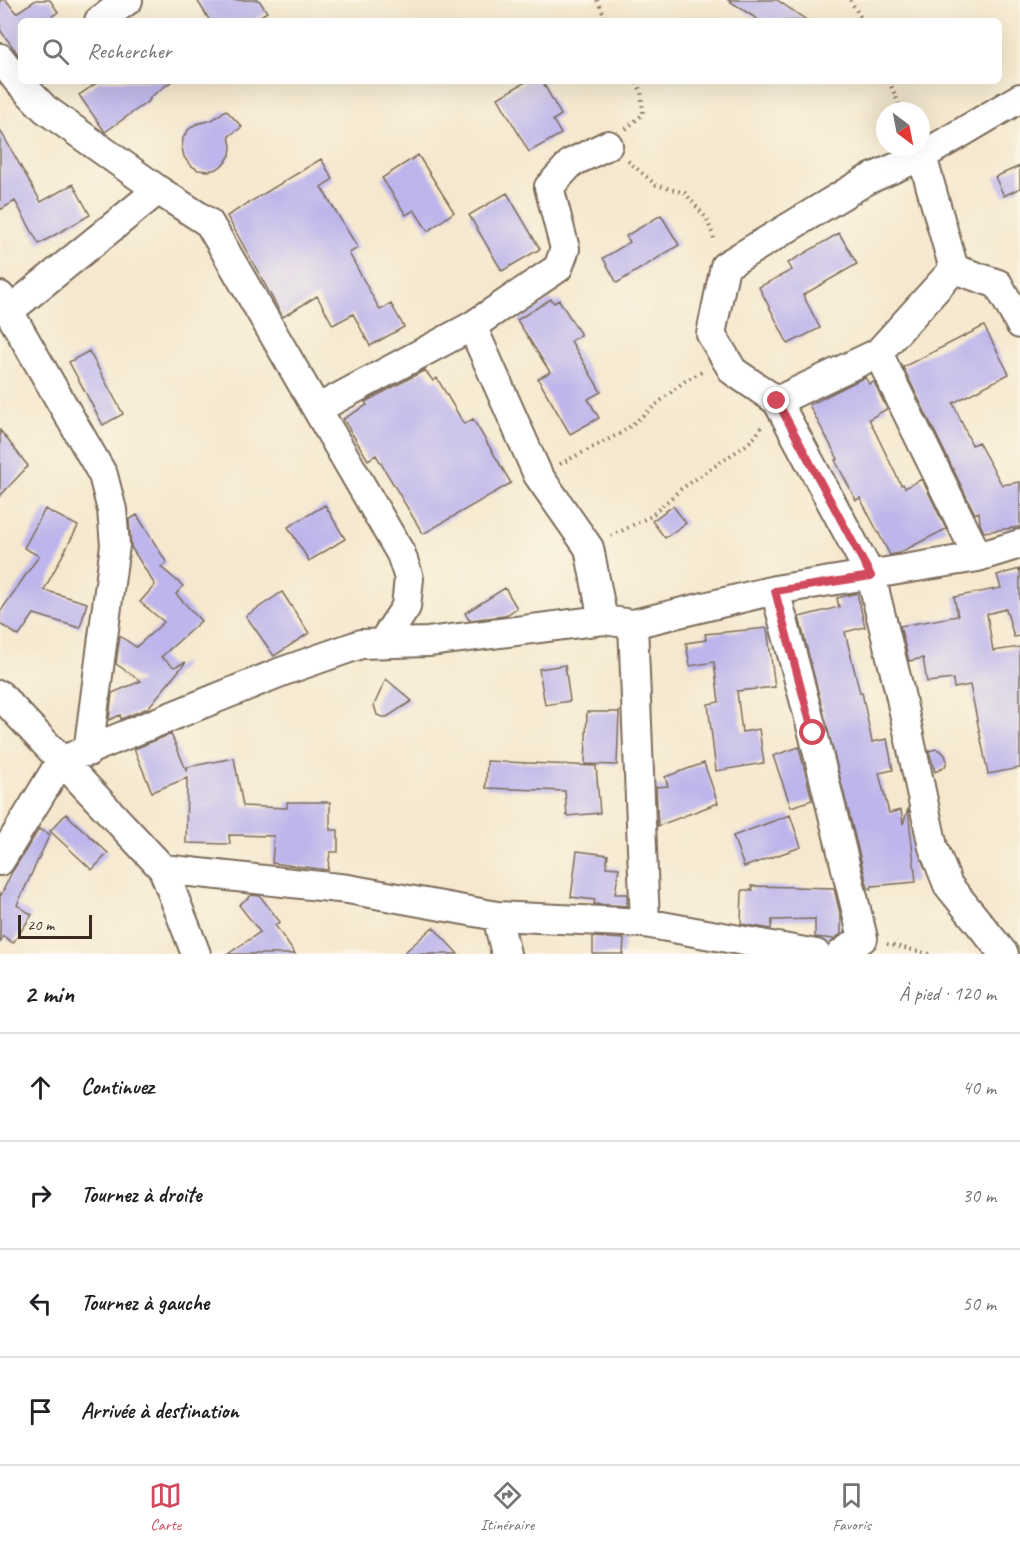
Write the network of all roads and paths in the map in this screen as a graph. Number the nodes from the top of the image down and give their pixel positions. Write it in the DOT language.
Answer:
graph roads {
  1 [pos="128,0"];
  2 [pos="597,0"];
  3 [pos="850,0"];
  4 [pos="103,18"];
  5 [pos="606,18"];
  6 [pos="861,18"];
  7 [pos="9,77"];
  8 [pos="638,84"];
  9 [pos="890,84"];
  10 [pos="1020,98"];
  11 [pos="898,102"];
  12 [pos="608,145"];
  13 [pos="930,151"];
  14 [pos="922,156"];
  15 [pos="158,190"];
  16 [pos="725,266"];
  17 [pos="954,270"];
  18 [pos="1009,280"];
  19 [pos="4,304"];
  20 [pos="1020,324"];
  21 [pos="472,326"];
  22 [pos="878,353"];
  23 [pos="733,371"];
  24 [pos="777,401"];
  25 [pos="317,409"];
  26 [pos="538,475"];
  27 [pos="1020,544"];
  28 [pos="589,548"];
  29 [pos="978,556"];
  30 [pos="871,576"];
  31 [pos="775,591"];
  32 [pos="603,620"];
  33 [pos="633,624"];
  34 [pos="382,644"];
  35 [pos="0,695"];
  36 [pos="74,757"];
  37 [pos="0,861"];
  38 [pos="163,869"];
  39 [pos="497,916"];
  40 [pos="645,923"];
  41 [pos="852,946"];
  42 [pos="196,954"];
  43 [pos="506,954"];
  44 [pos="816,954"];
  45 [pos="930,954"];
  46 [pos="1004,954"];
  1 -- 4 [label="street"];
  2 -- 5 [label="path"];
  3 -- 6 [label="path"];
  7 -- 15 [label="street"];
  8 -- 12 [label="path"];
  9 -- 11 [label="path"];
  10 -- 13 [label="street"];
  12 -- 16 [label="path"];
  12 -- 21 [label="street"];
  14 -- 16 [label="street"];
  14 -- 17 [label="street"];
  15 -- 19 [label="street"];
  15 -- 25 [label="street"];
  16 -- 23 [label="street"];
  17 -- 18 [label="street"];
  17 -- 22 [label="street"];
  18 -- 20 [label="street"];
  19 -- 36 [label="street"];
  21 -- 25 [label="street"];
  21 -- 26 [label="street"];
  22 -- 24 [label="street"];
  22 -- 29 [label="street"];
  23 -- 24 [label="street"];
  23 -- 26 [label="path"];
  24 -- 28 [label="path"];
  24 -- 30 [label="street"];
  25 -- 34 [label="street"];
  26 -- 28 [label="street"];
  27 -- 29 [label="street"];
  28 -- 32 [label="street"];
  29 -- 30 [label="street"];
  30 -- 31 [label="street"];
  30 -- 46 [label="street"];
  31 -- 33 [label="street"];
  31 -- 41 [label="street"];
  32 -- 33 [label="street"];
  32 -- 34 [label="street"];
  33 -- 40 [label="street"];
  34 -- 36 [label="street"];
  35 -- 36 [label="street"];
  36 -- 37 [label="street"];
  36 -- 38 [label="street"];
  38 -- 39 [label="street"];
  38 -- 42 [label="street"];
  39 -- 40 [label="street"];
  39 -- 43 [label="street"];
  40 -- 44 [label="street"];
  41 -- 45 [label="path"];
}
